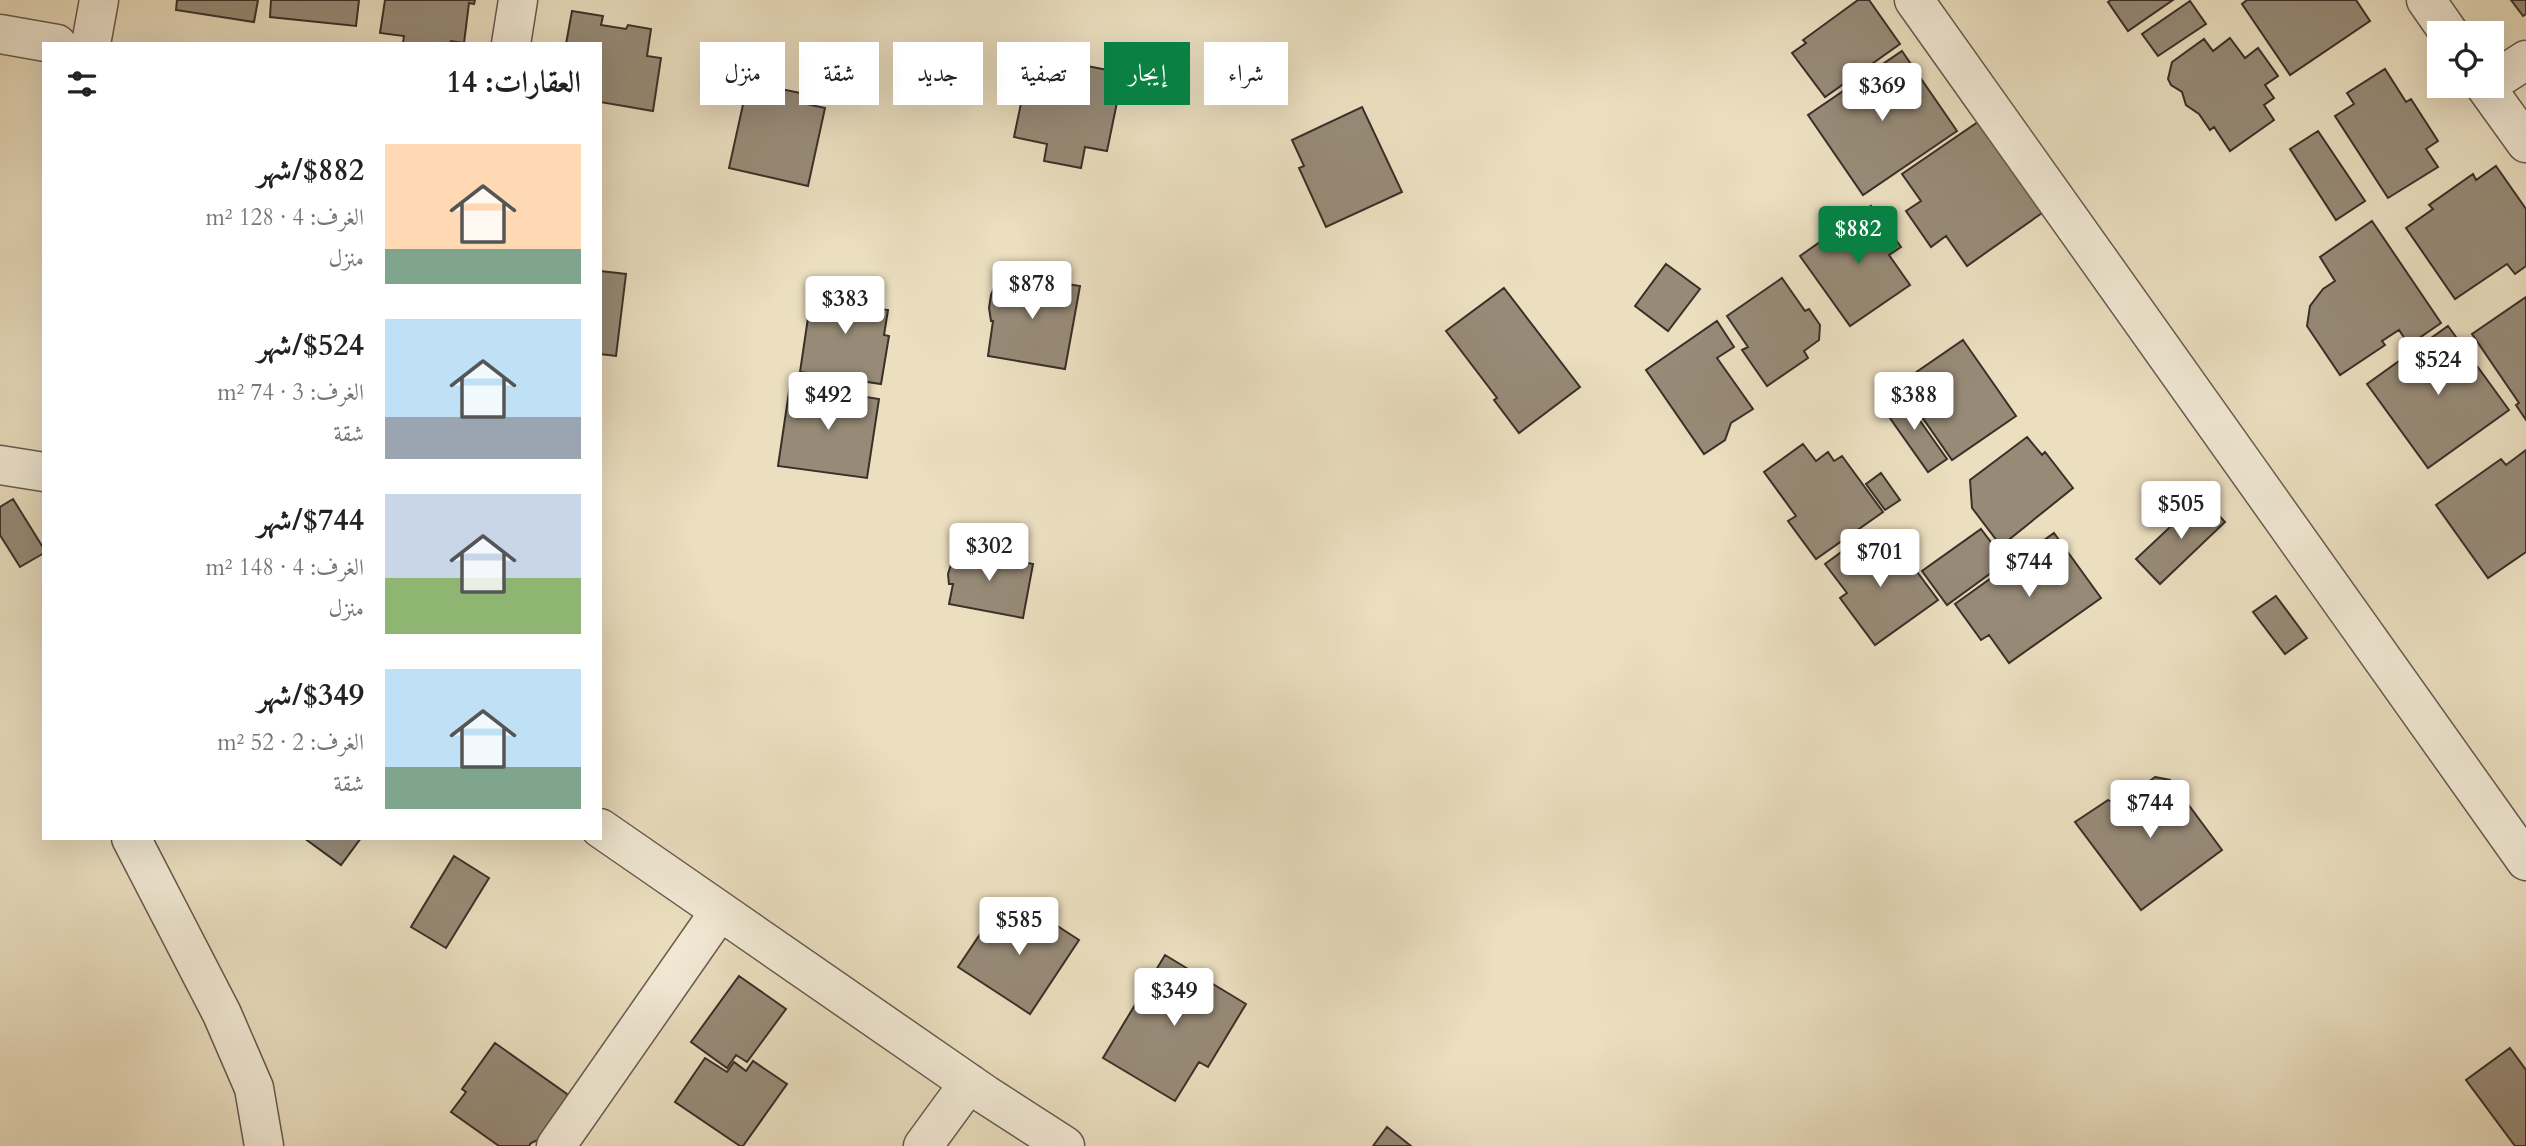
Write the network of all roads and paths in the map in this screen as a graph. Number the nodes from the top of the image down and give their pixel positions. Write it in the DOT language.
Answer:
graph roads {
  1 [pos="99,0"];
  2 [pos="518,0"];
  3 [pos="1914,0"];
  4 [pos="2427,0"];
  5 [pos="2441,21"];
  6 [pos="0,34"];
  7 [pos="46,42"];
  8 [pos="91,42"];
  9 [pos="511,42"];
  10 [pos="2526,60"];
  11 [pos="2504,74"];
  12 [pos="2494,98"];
  13 [pos="2526,143"];
  14 [pos="0,465"];
  15 [pos="42,472"];
  16 [pos="602,829"];
  17 [pos="2520,837"];
  18 [pos="132,840"];
  19 [pos="720,911"];
  20 [pos="969,1083"];
  21 [pos="264,1146"];
  22 [pos="556,1146"];
  23 [pos="923,1146"];
  24 [pos="1065,1146"];
  1 -- 8 [label="street"];
  2 -- 9 [label="street"];
  3 -- 17 [label="street"];
  4 -- 5 [label="street"];
  6 -- 7 [label="street"];
  10 -- 11 [label="street"];
  12 -- 13 [label="street"];
  14 -- 15 [label="street"];
  16 -- 19 [label="street"];
  18 -- 21 [label="street"];
  19 -- 20 [label="street"];
  19 -- 22 [label="street"];
  20 -- 23 [label="street"];
  20 -- 24 [label="street"];
}
